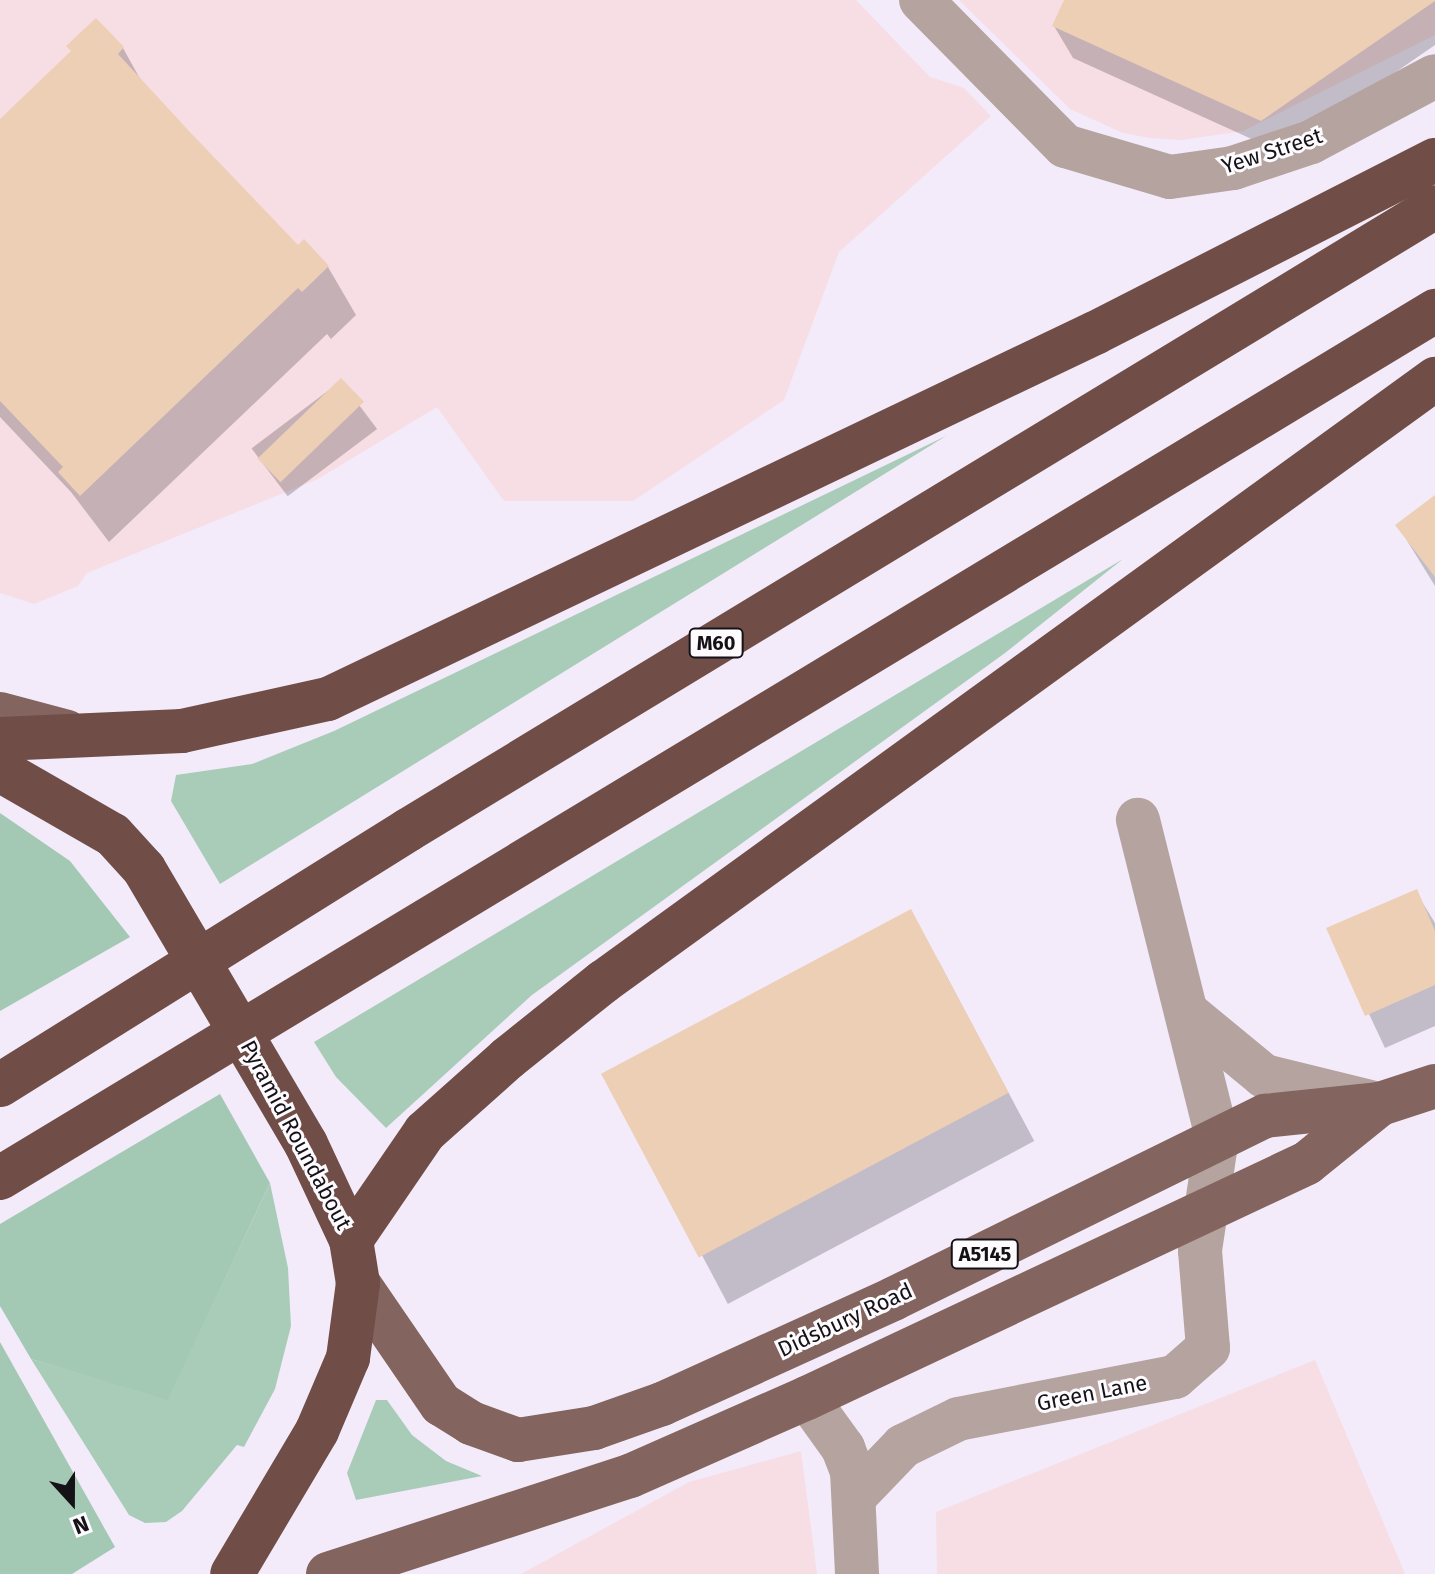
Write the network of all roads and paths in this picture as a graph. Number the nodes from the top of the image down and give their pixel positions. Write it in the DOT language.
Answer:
graph roads {
  1 [pos="921,0"];
  2 [pos="1435,76"];
  3 [pos="1435,160"];
  4 [pos="1435,207"];
  5 [pos="1435,311"];
  6 [pos="1435,379"];
  7 [pos="0,714"];
  8 [pos="113,735"];
  9 [pos="0,739"];
  10 [pos="0,770"];
  11 [pos="1138,820"];
  12 [pos="1190,1015"];
  13 [pos="0,1085"];
  14 [pos="1435,1086"];
  15 [pos="1380,1104"];
  16 [pos="1217,1137"];
  17 [pos="0,1178"];
  18 [pos="1207,1210"];
  19 [pos="351,1240"];
  20 [pos="358,1283"];
  21 [pos="807,1398"];
  22 [pos="854,1497"];
  23 [pos="232,1574"];
  24 [pos="328,1574"];
  25 [pos="857,1574"];
  1 -- 2 [label="street, Yew Street"];
  3 -- 8 [label="highway"];
  4 -- 13 [label="highway, M60"];
  5 -- 17 [label="highway"];
  6 -- 19 [label="highway"];
  7 -- 8 [label="main road"];
  8 -- 9 [label="highway"];
  10 -- 19 [label="highway, Pyramid Roundabout"];
  11 -- 12 [label="street"];
  12 -- 15 [label="street"];
  12 -- 16 [label="street"];
  14 -- 15 [label="main road, Didsbury Road / A5145"];
  15 -- 16 [label="main road, Didsbury Road / A5145"];
  15 -- 18 [label="main road, Didsbury Road / A5145"];
  16 -- 18 [label="street, Green Lane"];
  16 -- 20 [label="main road, Didsbury Road / A5145"];
  18 -- 21 [label="main road, Didsbury Road / A5145"];
  18 -- 22 [label="street, Green Lane"];
  19 -- 20 [label="highway, Pyramid Roundabout"];
  20 -- 23 [label="highway, Pyramid Roundabout"];
  21 -- 22 [label="street"];
  21 -- 24 [label="main road, Didsbury Road / A5145"];
  22 -- 25 [label="street"];
}
